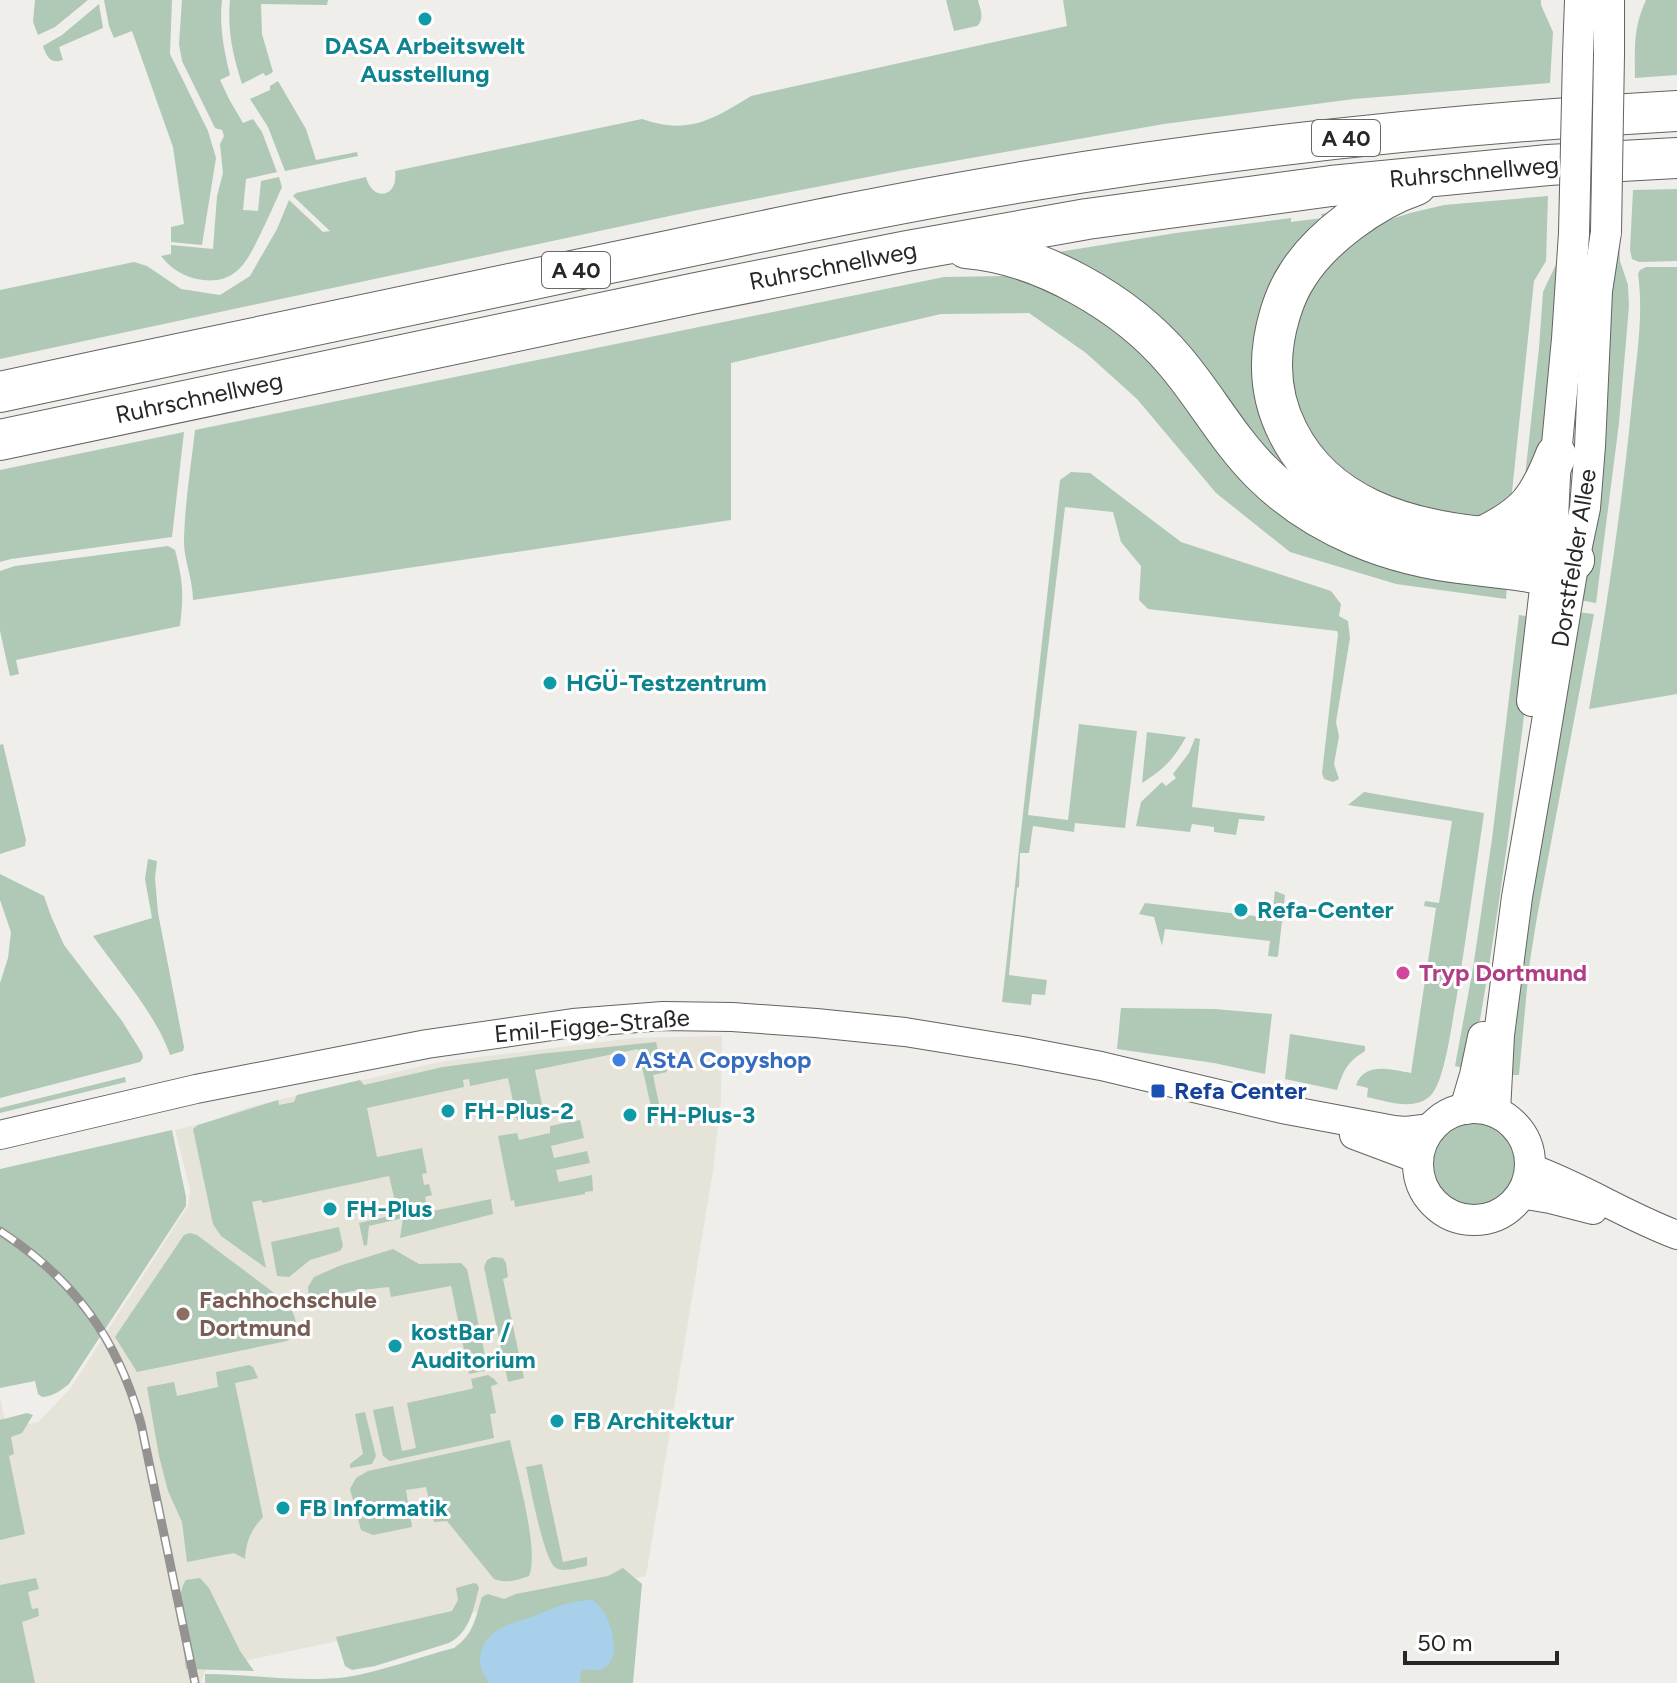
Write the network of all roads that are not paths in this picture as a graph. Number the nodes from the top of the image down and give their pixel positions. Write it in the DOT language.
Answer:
graph roads {
  1 [pos="1580,0"];
  2 [pos="1609,0"];
  3 [pos="1671,110"];
  4 [pos="1677,158"];
  5 [pos="1463,173"];
  6 [pos="907,251"];
  7 [pos="0,392"];
  8 [pos="0,440"];
  9 [pos="1556,455"];
  10 [pos="1482,537"];
  11 [pos="1557,559"];
  12 [pos="1282,1109"];
  13 [pos="1465,1109"];
  14 [pos="1495,1112"];
  15 [pos="1431,1128"];
  16 [pos="0,1135"];
  17 [pos="1418,1159"];
  18 [pos="1525,1181"];
  19 [pos="1668,1231"];
  1 -- 9 [label="main road, Dorstfelder Allee, bridge"];
  2 -- 11 [label="main road, Dorstfelder Allee, bridge"];
  3 -- 7 [label="highway, Ruhrschnellweg / A 40"];
  4 -- 5 [label="highway, Ruhrschnellweg / A 40"];
  5 -- 6 [label="highway, Ruhrschnellweg / A 40"];
  5 -- 10 [label="highway"];
  6 -- 8 [label="highway, Ruhrschnellweg / A 40"];
  6 -- 11 [label="highway"];
  9 -- 10 [label="highway"];
  9 -- 11 [label="main road, Dorstfelder Allee"];
  10 -- 11 [label="highway"];
  11 -- 13 [label="main road, Dorstfelder Allee"];
  11 -- 14 [label="main road, Dorstfelder Allee"];
  12 -- 15 [label="street, Emil-Figge-Straße"];
  12 -- 16 [label="street, Emil-Figge-Straße"];
  12 -- 17 [label="street, Emil-Figge-Straße"];
  13 -- 14 [label="main road"];
  13 -- 15 [label="main road, Emil-Figge-Straße"];
  14 -- 18 [label="main road"];
  15 -- 17 [label="main road"];
  17 -- 18 [label="main road"];
  18 -- 19 [label="street"];
}
